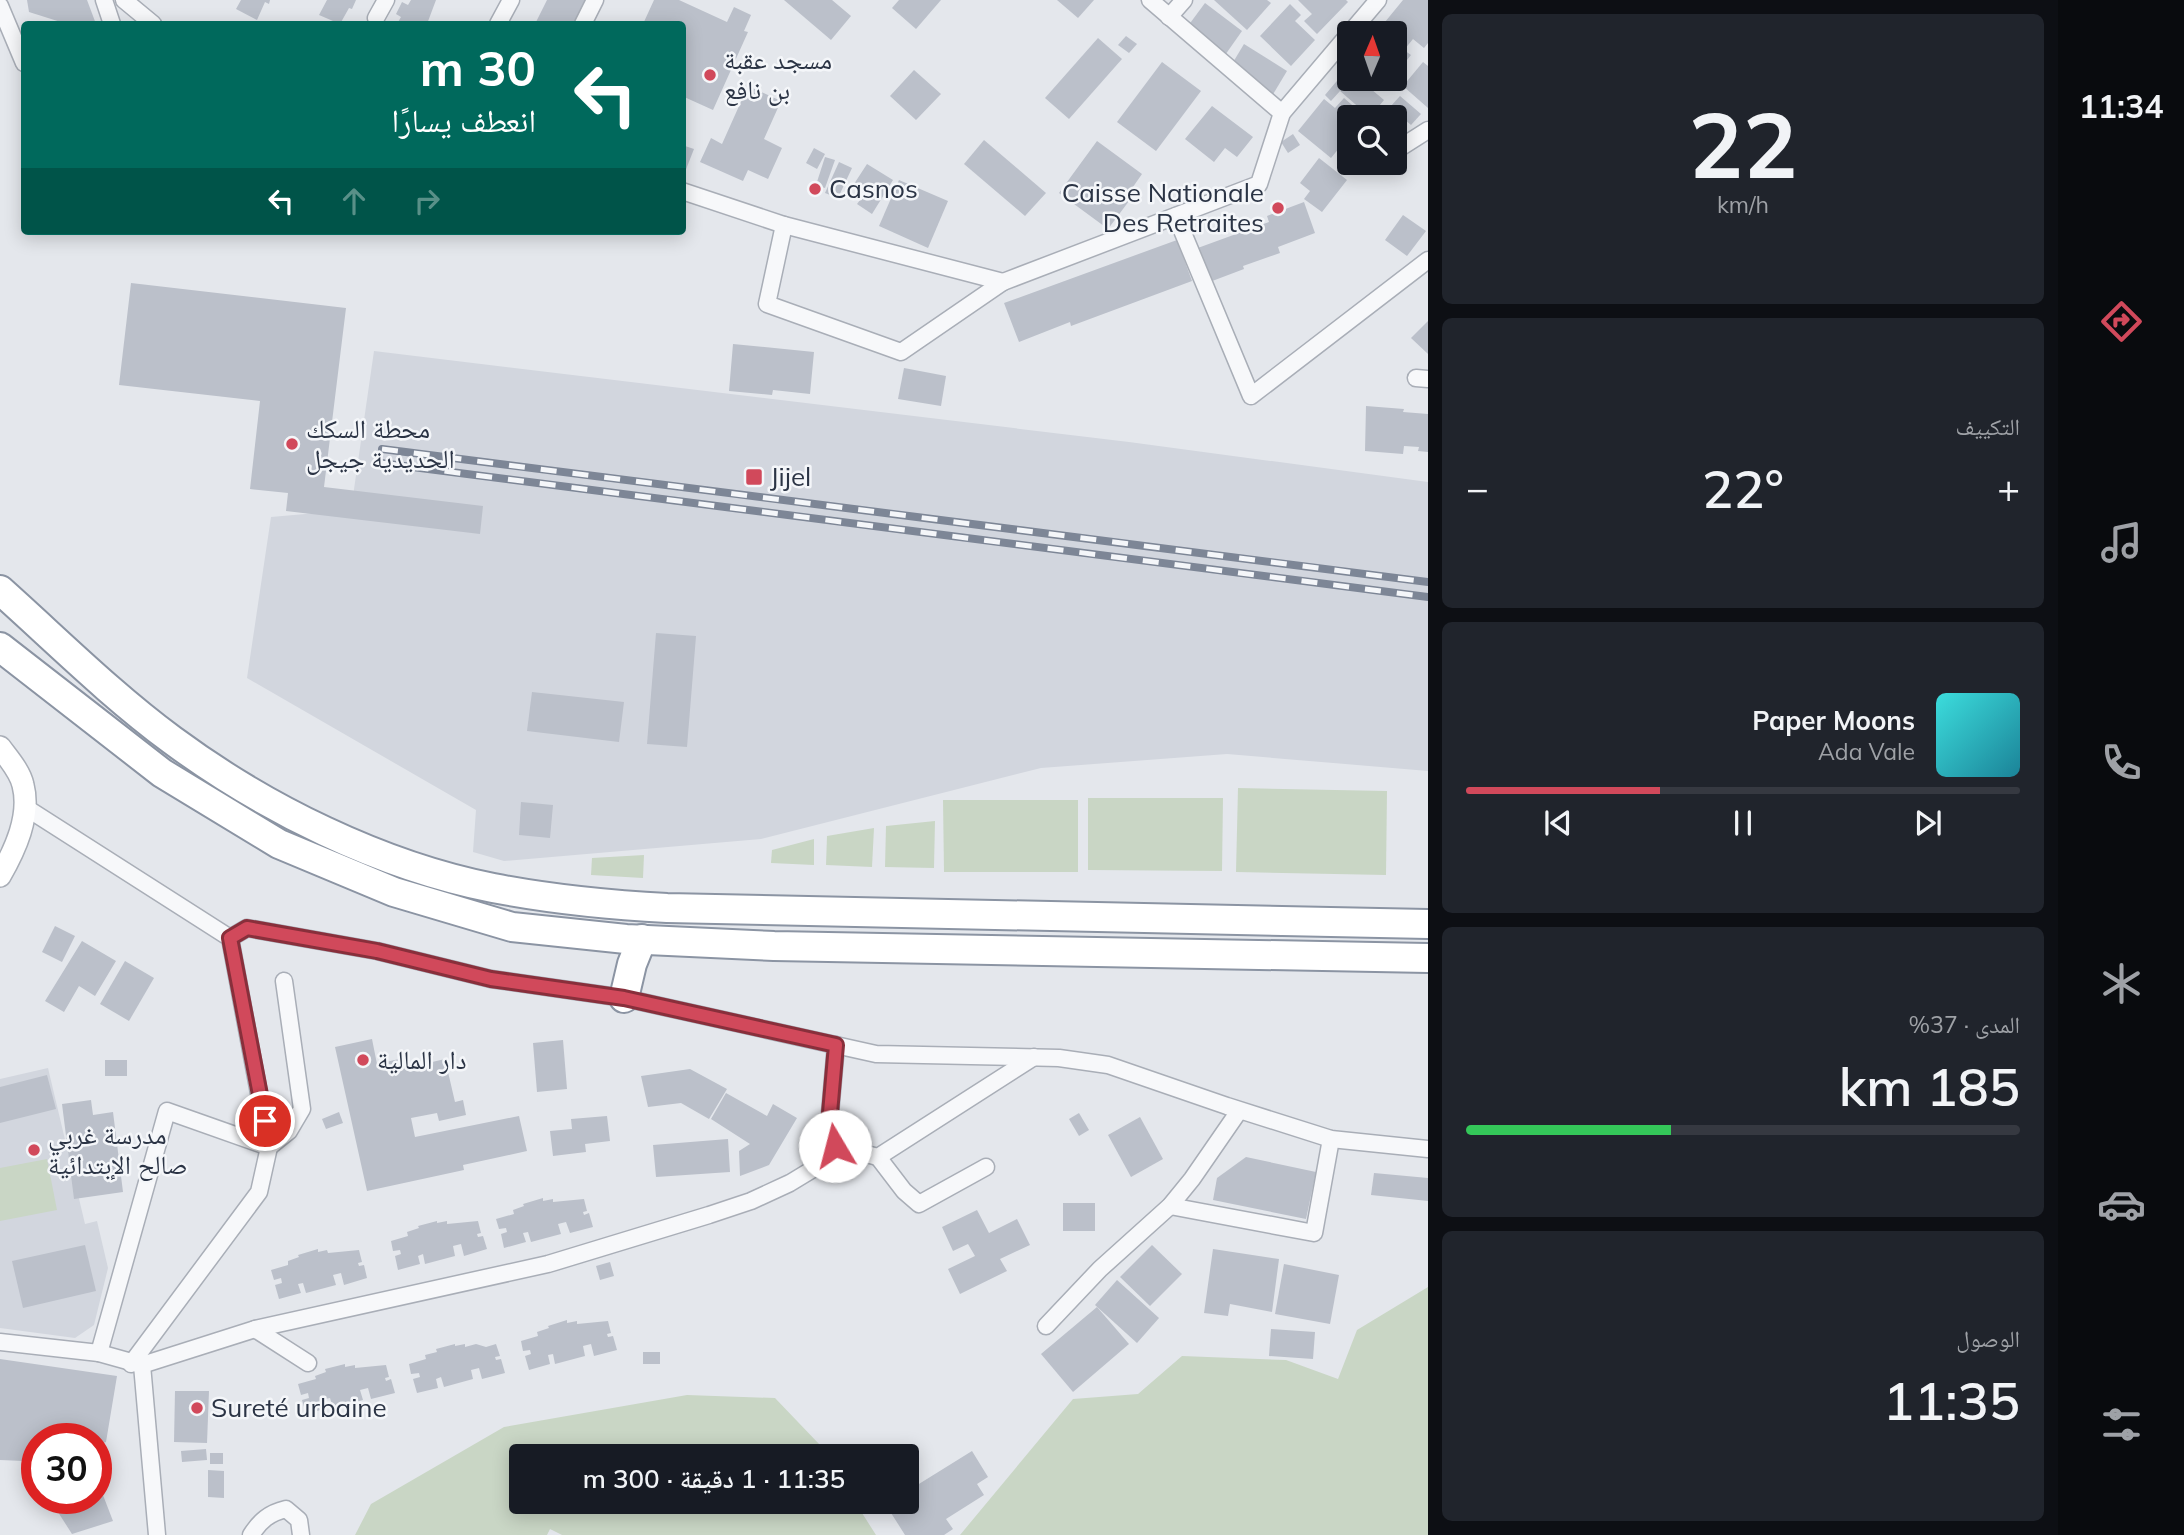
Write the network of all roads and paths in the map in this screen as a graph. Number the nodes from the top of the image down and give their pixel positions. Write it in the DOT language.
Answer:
graph roads {
  1 [pos="104,0"];
  2 [pos="124,0"];
  3 [pos="386,0"];
  4 [pos="511,0"];
  5 [pos="595,0"];
  6 [pos="1150,0"];
  7 [pos="1184,0"];
  8 [pos="1378,0"];
  9 [pos="0,6"];
  10 [pos="1169,17"];
  11 [pos="376,18"];
  12 [pos="111,21"];
  13 [pos="149,21"];
  14 [pos="500,21"];
  15 [pos="584,21"];
  16 [pos="1360,21"];
  17 [pos="1337,47"];
  18 [pos="21,57"];
  19 [pos="1282,113"];
  20 [pos="1428,130"];
  21 [pos="1407,143"];
  22 [pos="686,192"];
  23 [pos="1176,216"];
  24 [pos="784,225"];
  25 [pos="1428,260"];
  26 [pos="1003,282"];
  27 [pos="0,590"];
  28 [pos="0,647"];
  29 [pos="0,747"];
  30 [pos="25,807"];
  31 [pos="0,876"];
  32 [pos="1428,924"];
  33 [pos="230,938"];
  34 [pos="642,939"];
  35 [pos="1428,958"];
  36 [pos="284,981"];
  37 [pos="624,998"];
  38 [pos="836,1045"];
  39 [pos="1034,1057"];
  40 [pos="1239,1111"];
  41 [pos="1331,1139"];
  42 [pos="835,1146"];
  43 [pos="269,1147"];
  44 [pos="1428,1149"];
  45 [pos="878,1157"];
  46 [pos="986,1167"];
  47 [pos="1170,1206"];
  48 [pos="1046,1326"];
  49 [pos="255,1329"];
  50 [pos="0,1342"];
  51 [pos="99,1353"];
  52 [pos="308,1363"];
  53 [pos="137,1365"];
  54 [pos="157,1535"];
  55 [pos="251,1535"];
  56 [pos="301,1535"];
  1 -- 12 [label="street"];
  2 -- 13 [label="street"];
  3 -- 11 [label="street"];
  4 -- 14 [label="street"];
  5 -- 15 [label="street"];
  6 -- 10 [label="street"];
  7 -- 10 [label="street"];
  8 -- 16 [label="street"];
  9 -- 18 [label="street"];
  10 -- 19 [label="street"];
  17 -- 19 [label="street"];
  19 -- 23 [label="street"];
  20 -- 21 [label="street"];
  22 -- 24 [label="street"];
  23 -- 25 [label="street"];
  23 -- 26 [label="street"];
  24 -- 26 [label="street"];
  24 -- 26 [label="street"];
  27 -- 32 [label="highway"];
  28 -- 34 [label="highway"];
  29 -- 30 [label="main road"];
  30 -- 31 [label="main road"];
  30 -- 33 [label="street"];
  33 -- 37 [label="street"];
  33 -- 43 [label="street"];
  34 -- 35 [label="highway"];
  34 -- 37 [label="highway"];
  36 -- 43 [label="street"];
  37 -- 38 [label="street"];
  38 -- 39 [label="street"];
  38 -- 42 [label="street"];
  39 -- 40 [label="street"];
  39 -- 45 [label="street"];
  40 -- 41 [label="street"];
  40 -- 47 [label="street"];
  41 -- 44 [label="street"];
  41 -- 47 [label="street"];
  42 -- 45 [label="street"];
  42 -- 49 [label="street"];
  43 -- 51 [label="street"];
  43 -- 53 [label="street"];
  45 -- 46 [label="street"];
  47 -- 48 [label="street"];
  49 -- 52 [label="street"];
  49 -- 53 [label="street"];
  50 -- 51 [label="street"];
  51 -- 53 [label="street"];
  53 -- 54 [label="street"];
  55 -- 56 [label="street"];
}
